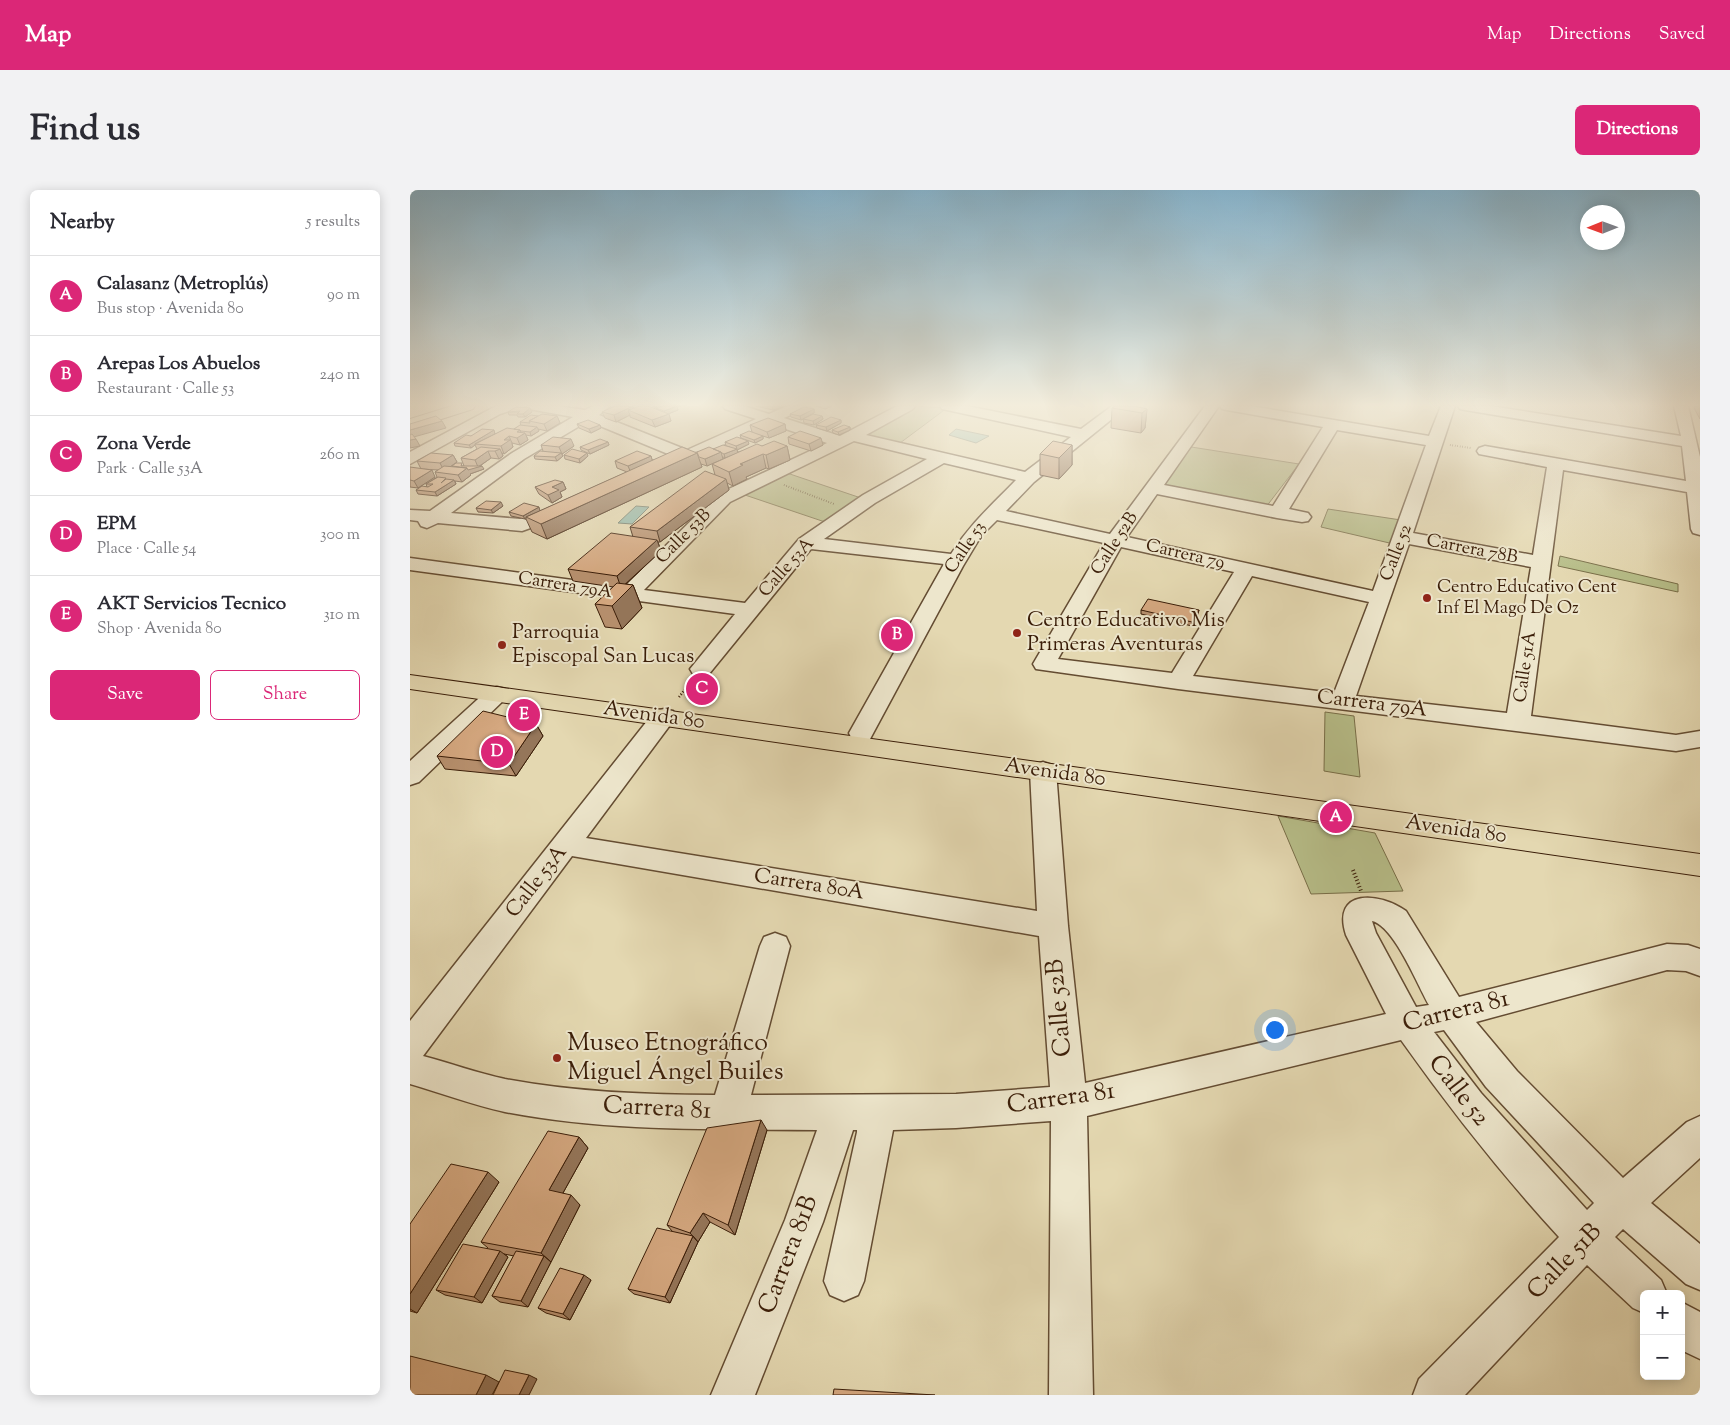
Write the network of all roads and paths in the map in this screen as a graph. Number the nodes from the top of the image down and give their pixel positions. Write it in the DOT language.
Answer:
graph roads {
  1 [pos="509,462"];
  2 [pos="670,462"];
  3 [pos="797,462"];
  4 [pos="933,462"];
  5 [pos="963,462"];
  6 [pos="1047,462"];
  7 [pos="1172,462"];
  8 [pos="1309,462"];
  9 [pos="1428,462"];
  10 [pos="1552,462"];
  11 [pos="1692,462"];
  12 [pos="1556,463"];
  13 [pos="650,471"];
  14 [pos="764,478"];
  15 [pos="1028,478"];
  16 [pos="1153,488"];
  17 [pos="1694,488"];
  18 [pos="579,503"];
  19 [pos="852,510"];
  20 [pos="991,513"];
  21 [pos="1277,513"];
  22 [pos="410,515"];
  23 [pos="434,517"];
  24 [pos="1302,518"];
  25 [pos="1700,529"];
  26 [pos="410,533"];
  27 [pos="1403,537"];
  28 [pos="1116,539"];
  29 [pos="806,543"];
  30 [pos="957,560"];
  31 [pos="1542,563"];
  32 [pos="410,564"];
  33 [pos="1246,569"];
  34 [pos="626,595"];
  35 [pos="1379,598"];
  36 [pos="749,610"];
  37 [pos="1044,664"];
  38 [pos="410,669"];
  39 [pos="701,670"];
  40 [pos="410,682"];
  41 [pos="1178,682"];
  42 [pos="497,694"];
  43 [pos="1343,700"];
  44 [pos="664,717"];
  45 [pos="1518,722"];
  46 [pos="861,733"];
  47 [pos="1700,739"];
  48 [pos="1042,771"];
  49 [pos="410,776"];
  50 [pos="566,845"];
  51 [pos="1700,849"];
  52 [pos="1700,865"];
  53 [pos="1353,870"];
  54 [pos="1363,898"];
  55 [pos="1053,926"];
  56 [pos="776,946"];
  57 [pos="1700,963"];
  58 [pos="1452,1014"];
  59 [pos="1408,1024"];
  60 [pos="410,1047"];
  61 [pos="410,1068"];
  62 [pos="1069,1103"];
  63 [pos="728,1113"];
  64 [pos="858,1113"];
  65 [pos="1700,1134"];
  66 [pos="1623,1205"];
  67 [pos="1587,1238"];
  68 [pos="1700,1270"];
  69 [pos="844,1281"];
  70 [pos="1643,1290"];
  71 [pos="1685,1326"];
  72 [pos="1700,1338"];
  73 [pos="734,1395"];
  74 [pos="1071,1395"];
  75 [pos="1435,1395"];
  1 -- 23 [label="street"];
  2 -- 13 [label="street"];
  3 -- 14 [label="street, Calle 53B"];
  4 -- 19 [label="street, Calle 53A"];
  5 -- 15 [label="street"];
  6 -- 15 [label="street, Calle 53"];
  7 -- 16 [label="street, Calle 52B"];
  8 -- 21 [label="street"];
  9 -- 27 [label="street, Calle 52"];
  10 -- 12 [label="street"];
  11 -- 17 [label="street"];
  12 -- 17 [label="street"];
  12 -- 31 [label="street, Calle 51A"];
  14 -- 19 [label="path"];
  14 -- 34 [label="street, Calle 53B"];
  15 -- 20 [label="street, Calle 53"];
  16 -- 21 [label="street"];
  16 -- 28 [label="street, Calle 52B"];
  17 -- 25 [label="street"];
  18 -- 23 [label="street"];
  19 -- 29 [label="street, Calle 53A"];
  20 -- 28 [label="street, Carrera 79"];
  20 -- 30 [label="street, Calle 53"];
  21 -- 24 [label="street"];
  22 -- 23 [label="street"];
  23 -- 26 [label="street"];
  27 -- 31 [label="street, Carrera 78B"];
  27 -- 35 [label="street, Calle 52"];
  28 -- 33 [label="street, Carrera 79"];
  28 -- 37 [label="street, Calle 52B"];
  29 -- 30 [label="street"];
  29 -- 36 [label="street, Calle 53A"];
  30 -- 46 [label="street, Calle 53"];
  31 -- 45 [label="street, Calle 51A"];
  32 -- 34 [label="street, Carrera 79A"];
  33 -- 35 [label="street, Carrera 79"];
  33 -- 41 [label="street"];
  34 -- 36 [label="street, Carrera 79A"];
  35 -- 43 [label="street, Calle 52"];
  36 -- 39 [label="street, Calle 53A"];
  37 -- 41 [label="street, Carrera 79A"];
  38 -- 46 [label="main road, Avenida 80"];
  40 -- 42 [label="main road, Avenida 80"];
  41 -- 43 [label="street, Carrera 79A"];
  42 -- 44 [label="main road, Avenida 80"];
  42 -- 49 [label="street"];
  43 -- 45 [label="street, Carrera 79A"];
  44 -- 48 [label="main road, Avenida 80"];
  44 -- 50 [label="street, Calle 53A"];
  45 -- 47 [label="street, Carrera 79A"];
  46 -- 51 [label="main road, Avenida 80"];
  48 -- 52 [label="main road, Avenida 80"];
  48 -- 55 [label="street, Calle 52B"];
  50 -- 55 [label="street, Carrera 80A"];
  50 -- 60 [label="street, Calle 53A"];
  53 -- 54 [label="path"];
  55 -- 62 [label="street, Calle 52B"];
  56 -- 63 [label="street"];
  57 -- 58 [label="street, Carrera 81"];
  58 -- 59 [label="street, Carrera 81"];
  58 -- 59 [label="street, Calle 52"];
  58 -- 66 [label="street, Calle 52"];
  59 -- 62 [label="street, Carrera 81"];
  59 -- 67 [label="street, Calle 52"];
  61 -- 63 [label="street, Carrera 81"];
  62 -- 64 [label="street, Carrera 81"];
  62 -- 74 [label="street, Calle 52B"];
  63 -- 64 [label="street, Carrera 81"];
  64 -- 69 [label="street"];
  64 -- 73 [label="street, Carrera 81B"];
  65 -- 66 [label="street, Calle 51B"];
  66 -- 67 [label="street, Calle 51B"];
  66 -- 68 [label="street, Calle 52"];
  67 -- 70 [label="street, Calle 52"];
  67 -- 75 [label="street, Calle 51B"];
  71 -- 72 [label="street"];
}
